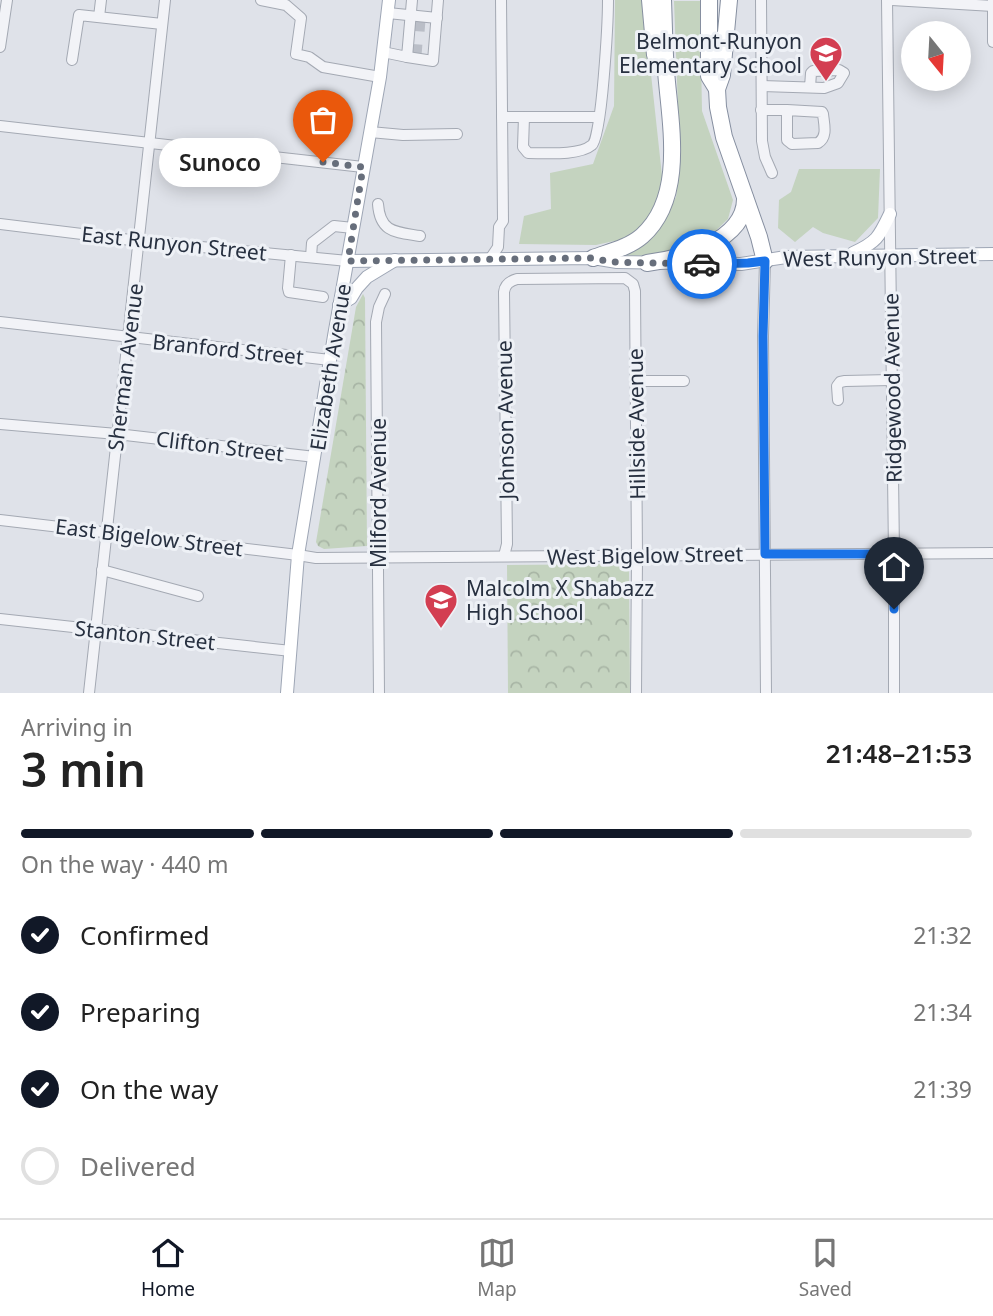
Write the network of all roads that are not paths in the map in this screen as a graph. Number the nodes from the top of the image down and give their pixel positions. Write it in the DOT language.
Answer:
graph roads {
  1 [pos="7,0"];
  2 [pos="101,0"];
  3 [pos="165,0"];
  4 [pos="261,0"];
  5 [pos="412,0"];
  6 [pos="438,0"];
  7 [pos="501,0"];
  8 [pos="608,0"];
  9 [pos="650,0"];
  10 [pos="663,0"];
  11 [pos="709,0"];
  12 [pos="729,0"];
  13 [pos="761,0"];
  14 [pos="890,0"];
  15 [pos="993,0"];
  16 [pos="388,6"];
  17 [pos="993,6"];
  18 [pos="99,17"];
  19 [pos="422,23"];
  20 [pos="162,24"];
  21 [pos="658,25"];
  22 [pos="717,30"];
  23 [pos="0,40"];
  24 [pos="993,42"];
  25 [pos="417,51"];
  26 [pos="383,52"];
  27 [pos="72,60"];
  28 [pos="380,77"];
  29 [pos="762,86"];
  30 [pos="810,87"];
  31 [pos="761,110"];
  32 [pos="786,110"];
  33 [pos="502,117"];
  34 [pos="524,117"];
  35 [pos="599,117"];
  36 [pos="0,126"];
  37 [pos="370,132"];
  38 [pos="457,134"];
  39 [pos="150,143"];
  40 [pos="363,167"];
  41 [pos="772,173"];
  42 [pos="745,196"];
  43 [pos="357,203"];
  44 [pos="890,214"];
  45 [pos="0,224"];
  46 [pos="353,228"];
  47 [pos="420,236"];
  48 [pos="139,240"];
  49 [pos="993,254"];
  50 [pos="291,255"];
  51 [pos="846,256"];
  52 [pos="890,256"];
  53 [pos="312,257"];
  54 [pos="593,258"];
  55 [pos="395,260"];
  56 [pos="491,260"];
  57 [pos="348,261"];
  58 [pos="765,261"];
  59 [pos="647,263"];
  60 [pos="507,284"];
  61 [pos="385,294"];
  62 [pos="339,305"];
  63 [pos="0,322"];
  64 [pos="129,338"];
  65 [pos="330,360"];
  66 [pos="891,380"];
  67 [pos="635,381"];
  68 [pos="684,381"];
  69 [pos="838,400"];
  70 [pos="0,424"];
  71 [pos="117,434"];
  72 [pos="315,457"];
  73 [pos="0,520"];
  74 [pos="106,533"];
  75 [pos="993,553"];
  76 [pos="765,554"];
  77 [pos="894,554"];
  78 [pos="298,555"];
  79 [pos="504,556"];
  80 [pos="637,556"];
  81 [pos="378,558"];
  82 [pos="102,570"];
  83 [pos="198,596"];
  84 [pos="0,619"];
  85 [pos="96,630"];
  86 [pos="291,651"];
  87 [pos="89,693"];
  88 [pos="287,693"];
  89 [pos="379,693"];
  90 [pos="636,693"];
  91 [pos="766,693"];
  92 [pos="894,693"];
  1 -- 23 [label="street"];
  2 -- 18 [label="street"];
  3 -- 20 [label="street, Sherman Avenue"];
  4 -- 28 [label="street"];
  5 -- 19 [label="street"];
  6 -- 19 [label="street"];
  7 -- 33 [label="street"];
  8 -- 35 [label="street"];
  9 -- 21 [label="highway"];
  10 -- 21 [label="highway"];
  11 -- 22 [label="highway"];
  12 -- 22 [label="highway"];
  13 -- 29 [label="street"];
  14 -- 17 [label="street"];
  14 -- 44 [label="street, Ridgewood Avenue"];
  15 -- 17 [label="street"];
  16 -- 19 [label="street"];
  16 -- 26 [label="main road, Elizabeth Avenue"];
  17 -- 24 [label="street"];
  18 -- 20 [label="street"];
  18 -- 27 [label="street"];
  19 -- 25 [label="street"];
  19 -- 25 [label="street"];
  20 -- 39 [label="street, Sherman Avenue"];
  21 -- 54 [label="highway"];
  22 -- 42 [label="highway"];
  25 -- 26 [label="street"];
  26 -- 28 [label="main road, Elizabeth Avenue"];
  28 -- 37 [label="main road, Elizabeth Avenue"];
  29 -- 30 [label="street"];
  29 -- 31 [label="street"];
  31 -- 32 [label="street"];
  31 -- 41 [label="street"];
  32 -- 32 [label="street"];
  33 -- 34 [label="street"];
  33 -- 56 [label="street"];
  34 -- 35 [label="street"];
  34 -- 35 [label="street"];
  36 -- 39 [label="street"];
  37 -- 38 [label="street"];
  37 -- 40 [label="main road, Elizabeth Avenue"];
  39 -- 40 [label="street"];
  39 -- 48 [label="street, Sherman Avenue"];
  40 -- 43 [label="main road, Elizabeth Avenue"];
  42 -- 58 [label="highway"];
  42 -- 59 [label="highway"];
  43 -- 46 [label="main road, Elizabeth Avenue"];
  43 -- 47 [label="street"];
  44 -- 51 [label="main road"];
  44 -- 52 [label="street, Ridgewood Avenue"];
  45 -- 48 [label="street, East Runyon Street"];
  46 -- 53 [label="street"];
  46 -- 57 [label="main road, Elizabeth Avenue"];
  48 -- 50 [label="street, East Runyon Street"];
  48 -- 64 [label="street, Sherman Avenue"];
  49 -- 52 [label="main road, West Runyon Street"];
  50 -- 53 [label="street, East Runyon Street"];
  50 -- 62 [label="street"];
  51 -- 52 [label="main road, West Runyon Street"];
  51 -- 58 [label="main road, West Runyon Street"];
  52 -- 66 [label="street, Ridgewood Avenue"];
  53 -- 57 [label="street, East Runyon Street"];
  54 -- 56 [label="main road, West Runyon Street"];
  54 -- 59 [label="main road, West Runyon Street"];
  55 -- 56 [label="main road, West Runyon Street"];
  55 -- 57 [label="main road, West Runyon Street"];
  55 -- 62 [label="main road"];
  57 -- 62 [label="main road, Elizabeth Avenue"];
  58 -- 59 [label="main road, West Runyon Street"];
  58 -- 76 [label="street"];
  60 -- 67 [label="street, Hillside Avenue"];
  60 -- 79 [label="street, Johnson Avenue"];
  61 -- 81 [label="street, Milford Avenue"];
  62 -- 65 [label="main road, Elizabeth Avenue"];
  63 -- 64 [label="street, Branford Street"];
  64 -- 65 [label="street, Branford Street"];
  64 -- 71 [label="street, Sherman Avenue"];
  65 -- 72 [label="main road, Elizabeth Avenue"];
  66 -- 69 [label="street"];
  66 -- 77 [label="street, Ridgewood Avenue"];
  67 -- 68 [label="street"];
  67 -- 80 [label="street, Hillside Avenue"];
  70 -- 71 [label="street, Clifton Street"];
  71 -- 72 [label="street, Clifton Street"];
  71 -- 74 [label="street, Sherman Avenue"];
  72 -- 78 [label="main road, Elizabeth Avenue"];
  73 -- 74 [label="street, East Bigelow Street"];
  74 -- 78 [label="street, East Bigelow Street"];
  74 -- 82 [label="street, Sherman Avenue"];
  75 -- 77 [label="street, West Bigelow Street"];
  76 -- 77 [label="street, West Bigelow Street"];
  76 -- 80 [label="street, West Bigelow Street"];
  76 -- 91 [label="street"];
  77 -- 92 [label="street, Ridgewood Avenue"];
  78 -- 81 [label="street, West Bigelow Street"];
  78 -- 86 [label="main road, Elizabeth Avenue"];
  79 -- 80 [label="street, West Bigelow Street"];
  79 -- 81 [label="street, West Bigelow Street"];
  80 -- 90 [label="street, Hillside Avenue"];
  81 -- 89 [label="street, Milford Avenue"];
  82 -- 83 [label="street"];
  82 -- 85 [label="street, Sherman Avenue"];
  84 -- 85 [label="street, Stanton Street"];
  85 -- 86 [label="street, Stanton Street"];
  85 -- 87 [label="street, Sherman Avenue"];
  86 -- 88 [label="main road, Elizabeth Avenue"];
}
